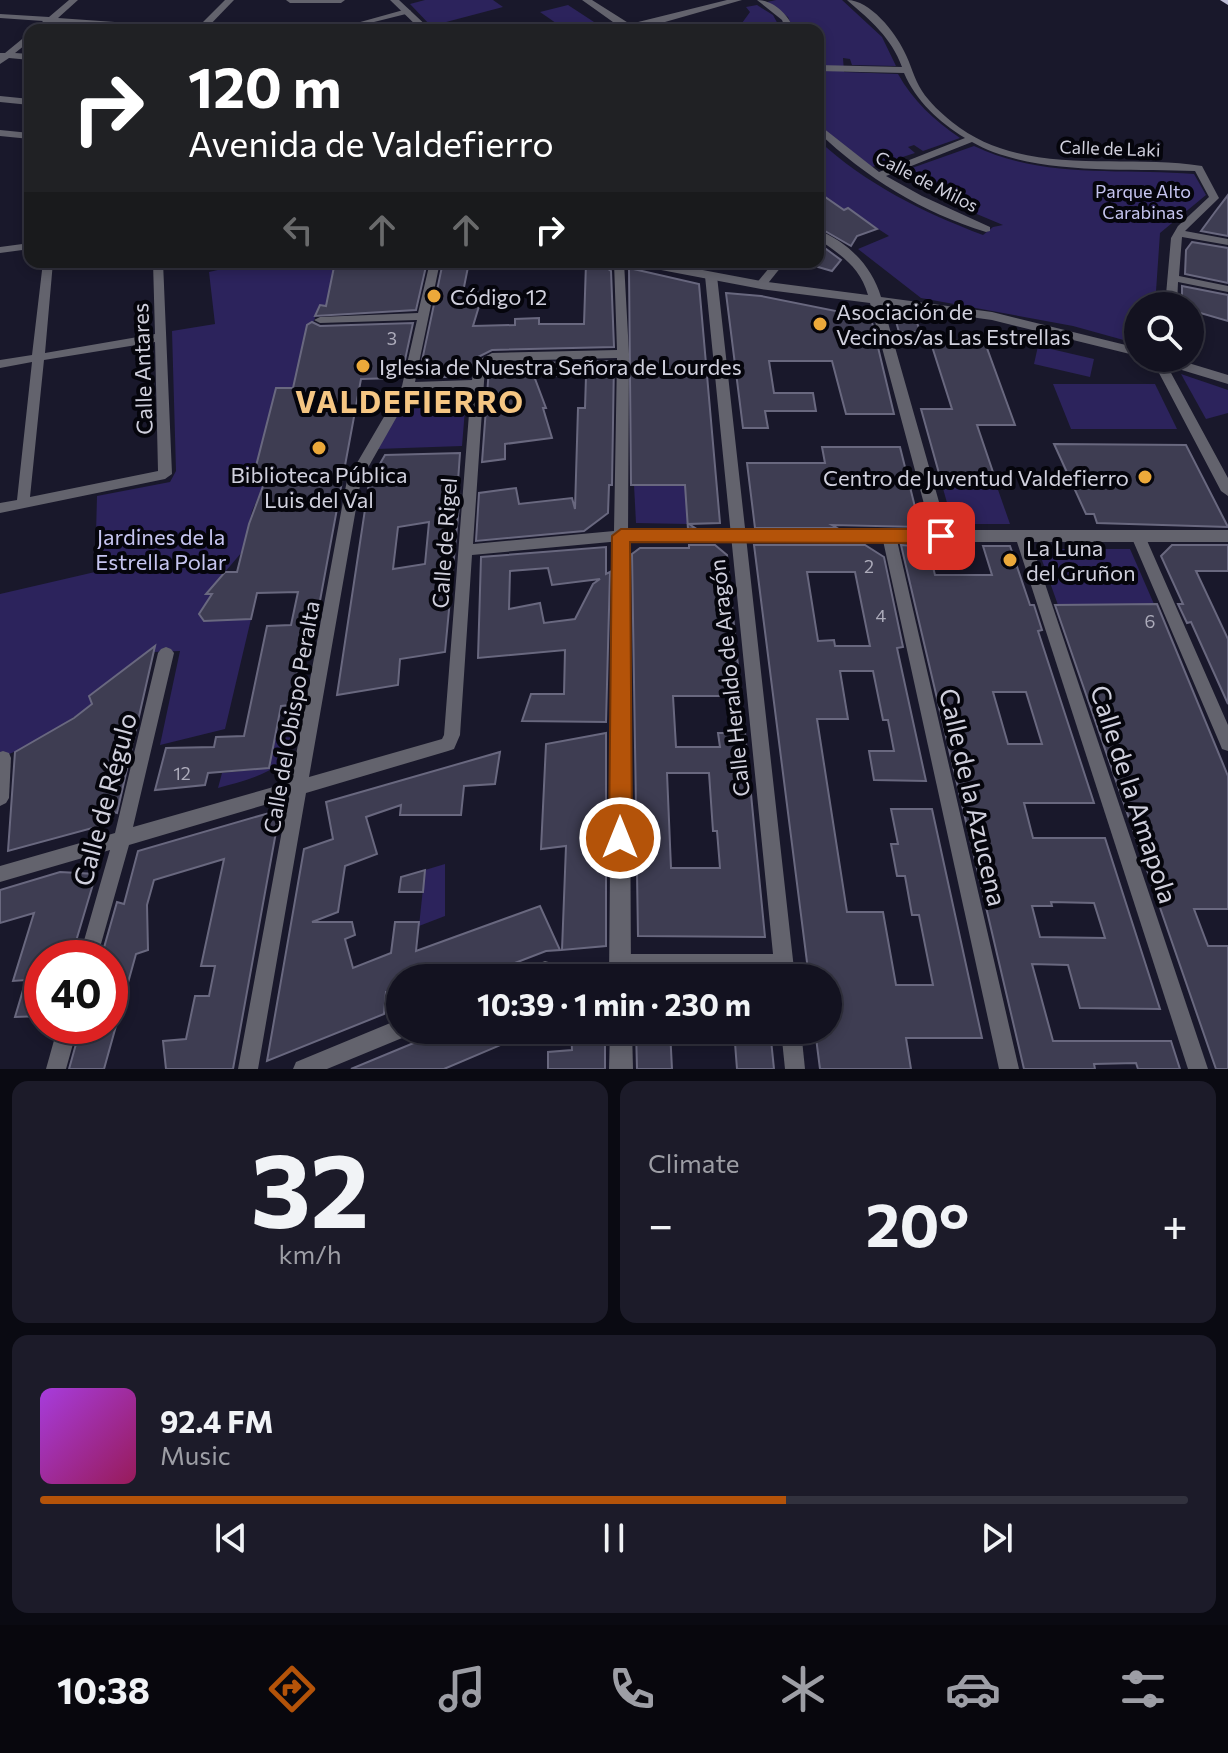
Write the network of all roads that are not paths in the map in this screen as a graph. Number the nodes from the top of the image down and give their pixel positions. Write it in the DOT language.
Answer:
graph roads {
  1 [pos="74,0"];
  2 [pos="230,0"];
  3 [pos="290,0"];
  4 [pos="341,0"];
  5 [pos="394,0"];
  6 [pos="586,0"];
  7 [pos="738,0"];
  8 [pos="761,0"];
  9 [pos="851,0"];
  10 [pos="407,11"];
  11 [pos="0,16"];
  12 [pos="50,20"];
  13 [pos="45,24"];
  14 [pos="110,24"];
  15 [pos="206,24"];
  16 [pos="358,24"];
  17 [pos="420,24"];
  18 [pos="619,24"];
  19 [pos="645,24"];
  20 [pos="788,24"];
  21 [pos="24,41"];
  22 [pos="3,57"];
  23 [pos="24,57"];
  24 [pos="824,68"];
  25 [pos="907,70"];
  26 [pos="0,99"];
  27 [pos="24,101"];
  28 [pos="0,133"];
  29 [pos="824,133"];
  30 [pos="24,135"];
  31 [pos="974,138"];
  32 [pos="876,176"];
  33 [pos="1214,198"];
  34 [pos="1228,200"];
  35 [pos="986,229"];
  36 [pos="1178,233"];
  37 [pos="824,238"];
  38 [pos="1228,242"];
  39 [pos="24,247"];
  40 [pos="0,250"];
  41 [pos="47,268"];
  42 [pos="158,268"];
  43 [pos="434,268"];
  44 [pos="619,268"];
  45 [pos="670,268"];
  46 [pos="775,268"];
  47 [pos="711,276"];
  48 [pos="1174,278"];
  49 [pos="761,285"];
  50 [pos="1228,289"];
  51 [pos="1172,292"];
  52 [pos="875,302"];
  53 [pos="423,316"];
  54 [pos="320,320"];
  55 [pos="161,337"];
  56 [pos="1124,348"];
  57 [pos="623,354"];
  58 [pos="37,358"];
  59 [pos="0,364"];
  60 [pos="1165,372"];
  61 [pos="1201,372"];
  62 [pos="1228,381"];
  63 [pos="476,384"];
  64 [pos="408,386"];
  65 [pos="1228,491"];
  66 [pos="23,503"];
  67 [pos="0,508"];
  68 [pos="621,536"];
  69 [pos="738,536"];
  70 [pos="889,536"];
  71 [pos="941,536"];
  72 [pos="1022,536"];
  73 [pos="1138,536"];
  74 [pos="1228,536"];
  75 [pos="466,550"];
  76 [pos="166,653"];
  77 [pos="1228,744"];
  78 [pos="3,758"];
  79 [pos="301,789"];
  80 [pos="0,798"];
  81 [pos="122,839"];
  82 [pos="0,874"];
  83 [pos="93,940"];
  84 [pos="620,964"];
  85 [pos="783,964"];
  86 [pos="386,1035"];
  87 [pos="63,1044"];
  88 [pos="621,1044"];
  89 [pos="792,1044"];
  90 [pos="56,1069"];
  91 [pos="248,1069"];
  92 [pos="303,1069"];
  93 [pos="621,1069"];
  94 [pos="795,1069"];
  95 [pos="1009,1069"];
  96 [pos="1198,1069"];
  1 -- 12 [label="street"];
  2 -- 15 [label="street"];
  3 -- 4 [label="street"];
  5 -- 10 [label="street"];
  6 -- 18 [label="street"];
  7 -- 19 [label="street"];
  8 -- 20 [label="street"];
  9 -- 25 [label="street, Calle de Laki"];
  10 -- 16 [label="street"];
  10 -- 17 [label="street"];
  11 -- 12 [label="street"];
  12 -- 13 [label="street"];
  12 -- 14 [label="street"];
  21 -- 22 [label="street"];
  22 -- 23 [label="street"];
  24 -- 25 [label="street"];
  25 -- 31 [label="street, Calle de Laki"];
  26 -- 27 [label="street"];
  28 -- 30 [label="street"];
  29 -- 32 [label="street, Calle de Milos"];
  31 -- 32 [label="street"];
  31 -- 33 [label="street, Calle de Laki"];
  32 -- 35 [label="street, Calle de Milos"];
  33 -- 34 [label="street"];
  33 -- 36 [label="street"];
  36 -- 38 [label="street"];
  36 -- 48 [label="street"];
  37 -- 52 [label="street"];
  39 -- 40 [label="street"];
  41 -- 58 [label="street"];
  42 -- 55 [label="street, Calle Antares"];
  43 -- 53 [label="street, Calle del Obispo Peralta"];
  44 -- 57 [label="street"];
  45 -- 47 [label="street"];
  46 -- 49 [label="street"];
  47 -- 49 [label="street"];
  47 -- 69 [label="street, Calle Heraldo de Aragón"];
  48 -- 50 [label="street"];
  48 -- 51 [label="street"];
  49 -- 52 [label="street"];
  52 -- 56 [label="street"];
  52 -- 71 [label="street"];
  53 -- 54 [label="street"];
  53 -- 64 [label="street, Calle del Obispo Peralta"];
  55 -- 58 [label="street"];
  55 -- 66 [label="street, Calle Antares"];
  57 -- 63 [label="street, Calle de Rigel"];
  57 -- 68 [label="street"];
  58 -- 59 [label="street"];
  58 -- 66 [label="street"];
  60 -- 65 [label="street"];
  61 -- 62 [label="street"];
  63 -- 64 [label="street"];
  63 -- 75 [label="street, Calle de Rigel"];
  64 -- 79 [label="street, Calle del Obispo Peralta"];
  66 -- 67 [label="street"];
  68 -- 69 [label="street"];
  68 -- 75 [label="street"];
  68 -- 84 [label="street"];
  69 -- 70 [label="street"];
  69 -- 85 [label="street, Calle Heraldo de Aragón"];
  70 -- 71 [label="street"];
  70 -- 95 [label="street, Calle de la Azucena"];
  71 -- 72 [label="street"];
  72 -- 73 [label="street"];
  72 -- 96 [label="street, Calle de la Amapola"];
  73 -- 74 [label="street"];
  73 -- 77 [label="street"];
  75 -- 79 [label="street, Calle de Rigel"];
  76 -- 81 [label="street, Calle de Régulo"];
  78 -- 80 [label="street"];
  79 -- 81 [label="street"];
  79 -- 91 [label="street, Calle del Obispo Peralta"];
  81 -- 82 [label="street"];
  81 -- 83 [label="street, Calle de Régulo"];
  86 -- 92 [label="street"];
  87 -- 90 [label="street"];
  88 -- 93 [label="street"];
  89 -- 94 [label="street"];
}
